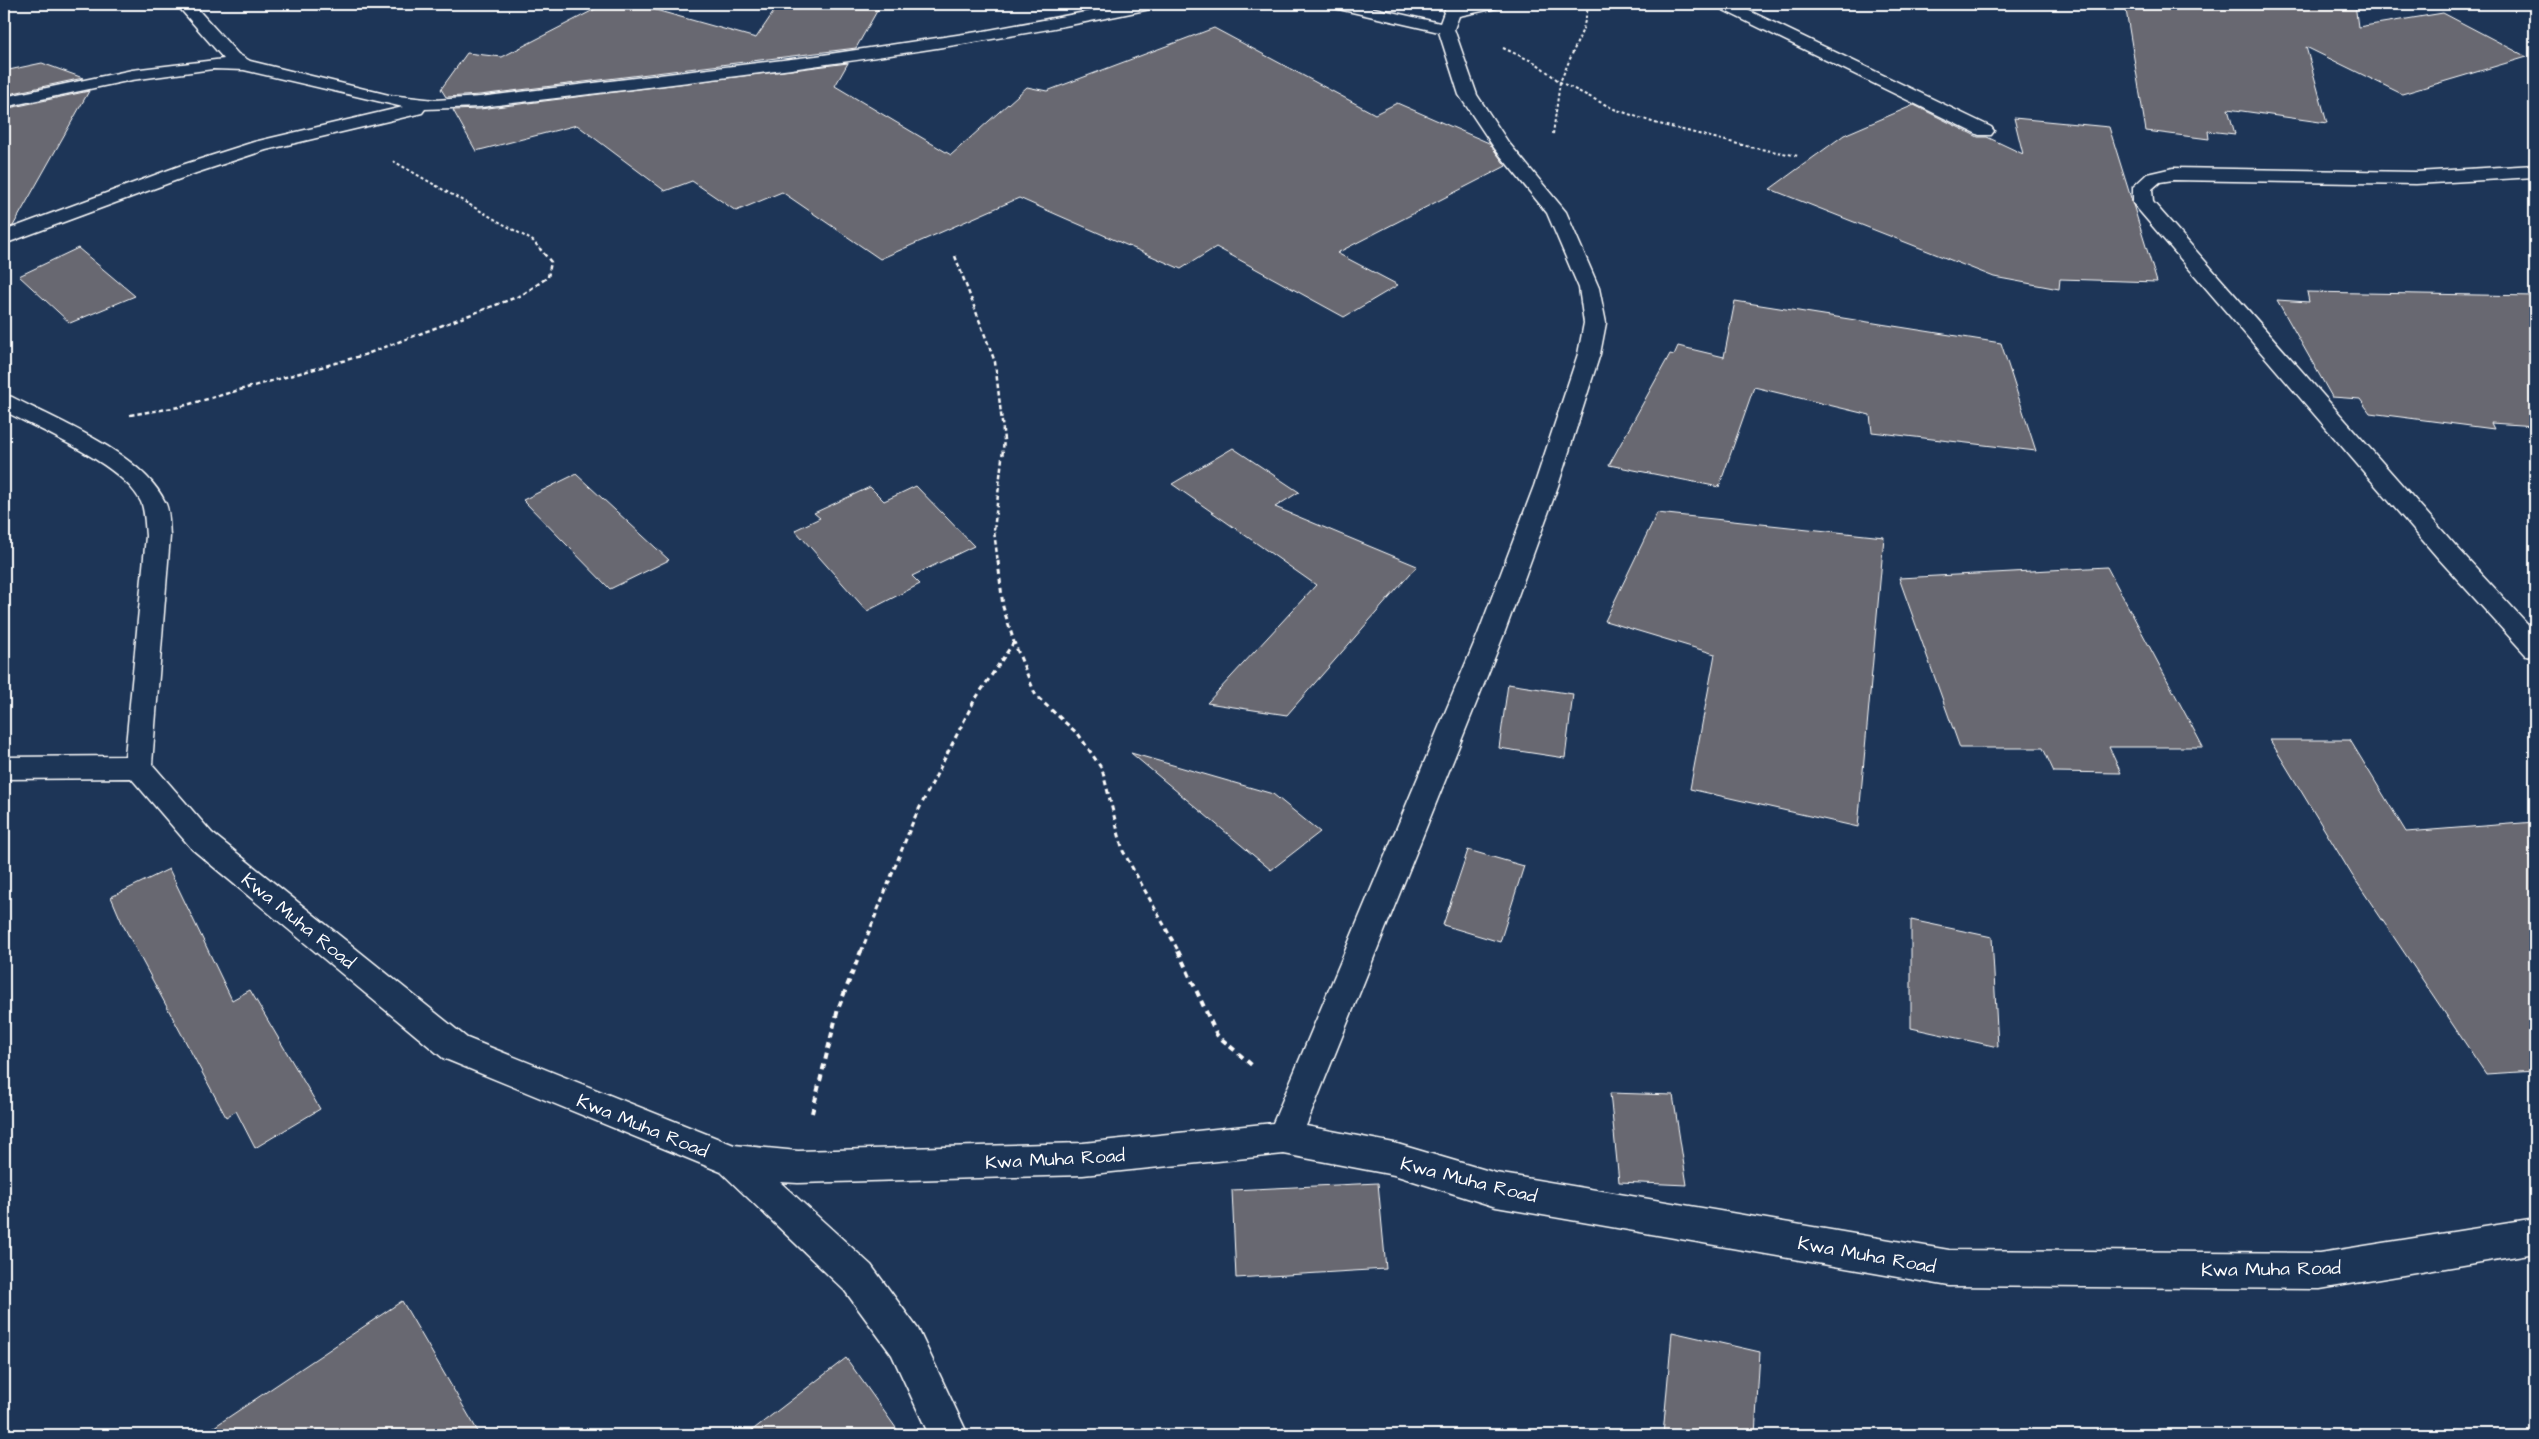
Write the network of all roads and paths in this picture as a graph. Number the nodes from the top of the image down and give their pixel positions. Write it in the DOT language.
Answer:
graph roads {
  1 [pos="184,4"];
  2 [pos="1150,4"];
  3 [pos="1336,4"];
  4 [pos="1495,4"];
  5 [pos="1589,4"];
  6 [pos="1724,4"];
  7 [pos="1451,15"];
  8 [pos="244,65"];
  9 [pos="1560,82"];
  10 [pos="4,102"];
  11 [pos="435,105"];
  12 [pos="330,128"];
  13 [pos="1985,131"];
  14 [pos="1800,156"];
  15 [pos="2535,171"];
  16 [pos="1556,212"];
  17 [pos="4,238"];
  18 [pos="955,256"];
  19 [pos="4,402"];
  20 [pos="51,428"];
  21 [pos="1014,642"];
  22 [pos="2535,648"];
  23 [pos="4,768"];
  24 [pos="138,768"];
  25 [pos="1298,1105"];
  26 [pos="1284,1138"];
  27 [pos="733,1161"];
  28 [pos="798,1166"];
  29 [pos="2535,1236"];
  30 [pos="949,1435"];
  1 -- 8 [label="street"];
  2 -- 11 [label="street"];
  3 -- 7 [label="street"];
  4 -- 7 [label="street"];
  5 -- 9 [label="path"];
  6 -- 13 [label="street"];
  7 -- 16 [label="street"];
  8 -- 10 [label="street"];
  8 -- 11 [label="street"];
  9 -- 14 [label="path"];
  9 -- 16 [label="path"];
  11 -- 12 [label="street"];
  12 -- 17 [label="street"];
  12 -- 20 [label="path"];
  15 -- 22 [label="street"];
  16 -- 25 [label="street"];
  18 -- 21 [label="path"];
  19 -- 20 [label="street"];
  20 -- 24 [label="street"];
  21 -- 25 [label="path"];
  21 -- 28 [label="path"];
  23 -- 24 [label="street"];
  24 -- 27 [label="street, Kwa Muha Road"];
  25 -- 26 [label="street"];
  26 -- 28 [label="street, Kwa Muha Road"];
  26 -- 29 [label="street, Kwa Muha Road"];
  27 -- 28 [label="street, Kwa Muha Road"];
  27 -- 30 [label="street"];
}
